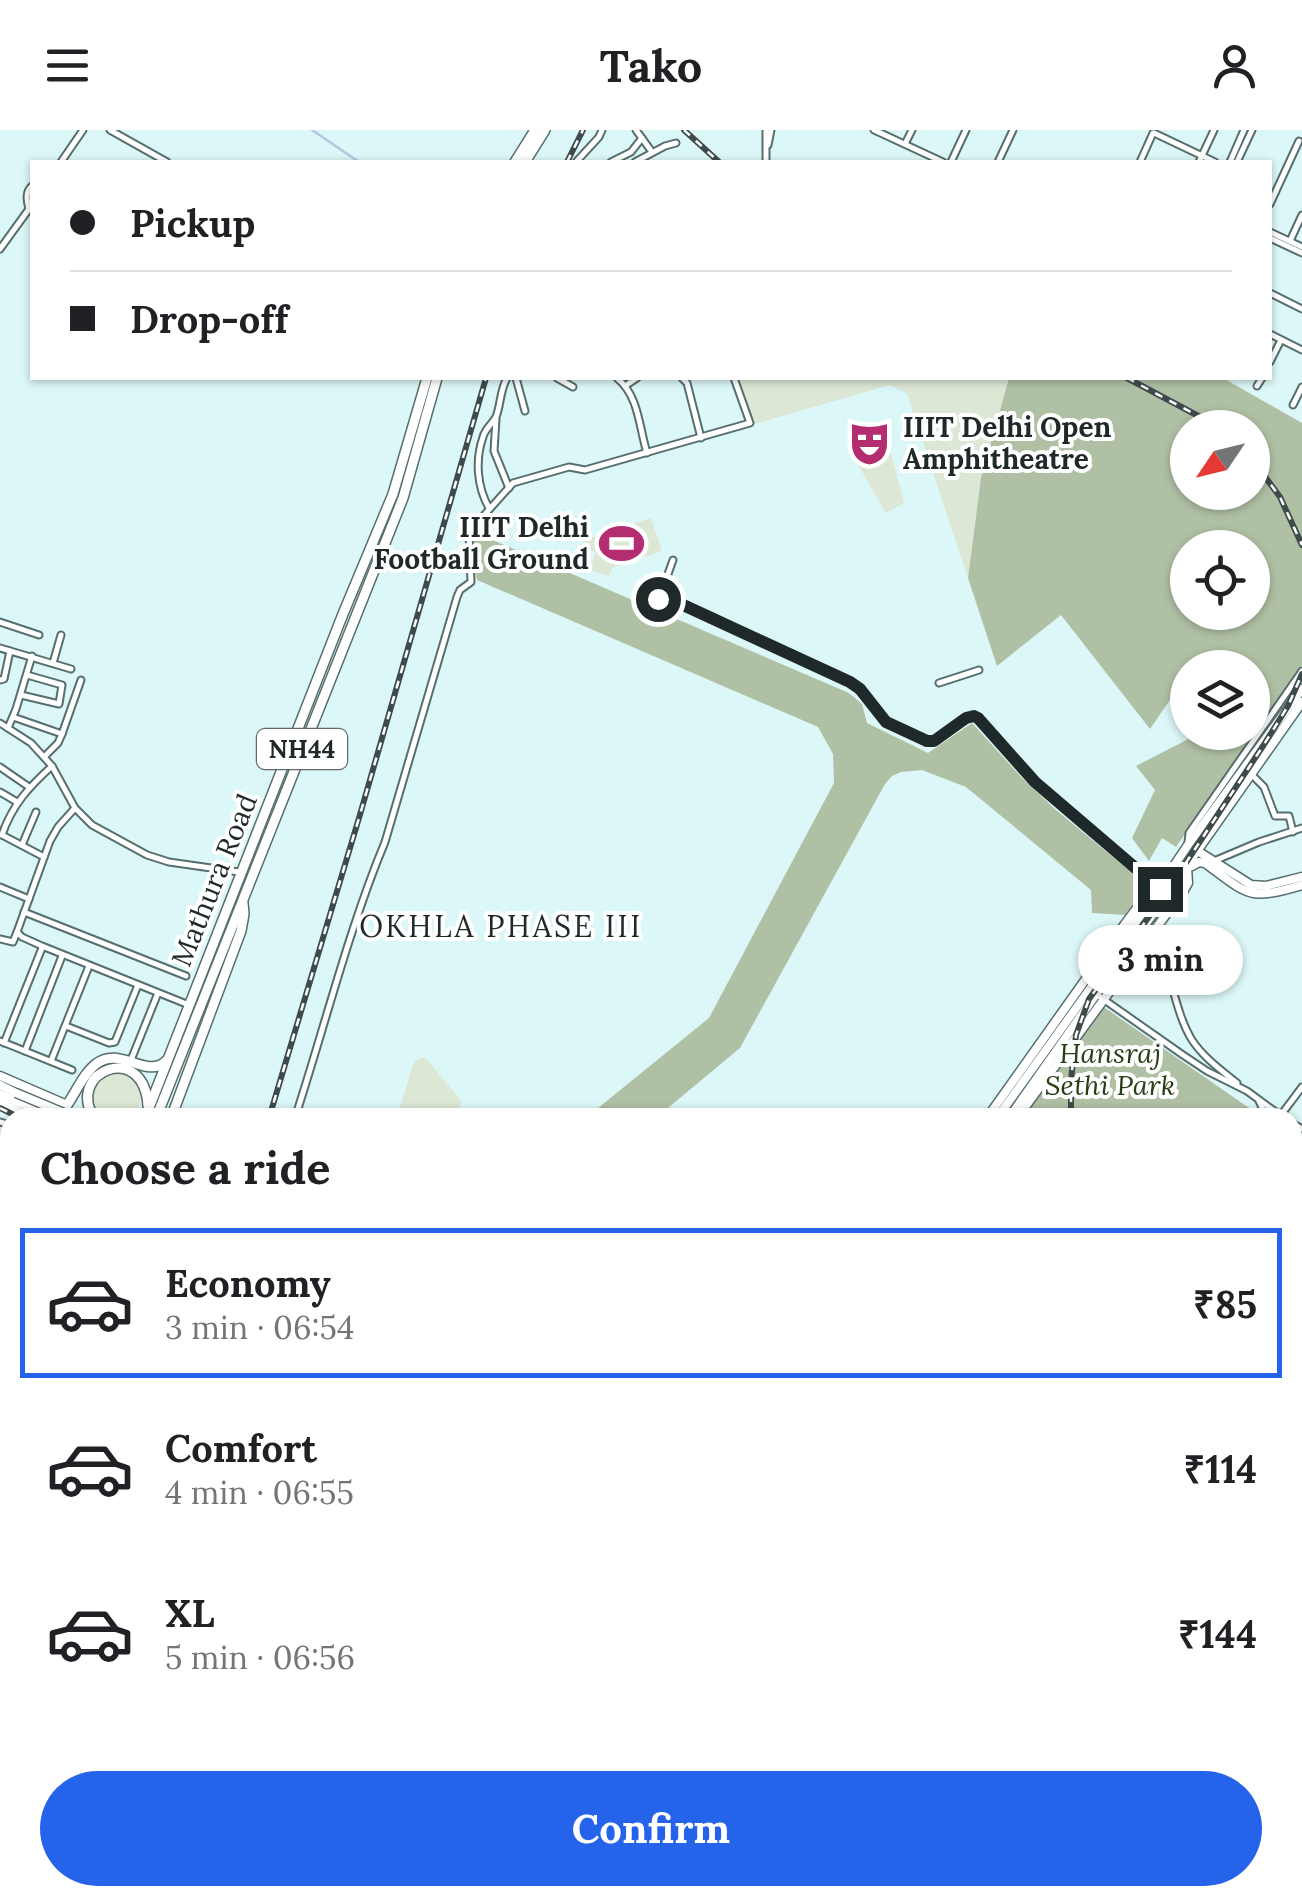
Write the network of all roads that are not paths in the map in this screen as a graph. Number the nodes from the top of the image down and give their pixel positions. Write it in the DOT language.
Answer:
graph roads {
  1 [pos="83,130"];
  2 [pos="110,130"];
  3 [pos="535,130"];
  4 [pos="546,130"];
  5 [pos="602,130"];
  6 [pos="636,130"];
  7 [pos="768,130"];
  8 [pos="874,130"];
  9 [pos="912,130"];
  10 [pos="966,130"];
  11 [pos="1013,130"];
  12 [pos="1214,130"];
  13 [pos="1244,130"];
  14 [pos="1252,130"];
  15 [pos="1154,132"];
  16 [pos="642,138"];
  17 [pos="1299,142"];
  18 [pos="676,143"];
  19 [pos="905,144"];
  20 [pos="652,152"];
  21 [pos="1201,159"];
  22 [pos="62,160"];
  23 [pos="162,160"];
  24 [pos="515,160"];
  25 [pos="526,160"];
  26 [pos="578,160"];
  27 [pos="615,160"];
  28 [pos="638,160"];
  29 [pos="766,160"];
  30 [pos="939,160"];
  31 [pos="952,160"];
  32 [pos="999,160"];
  33 [pos="1141,160"];
  34 [pos="1234,160"];
  35 [pos="1234,160"];
  36 [pos="30,188"];
  37 [pos="1272,200"];
  38 [pos="1302,215"];
  39 [pos="1272,236"];
  40 [pos="1272,236"];
  41 [pos="1290,242"];
  42 [pos="0,249"];
  43 [pos="1302,250"];
  44 [pos="1272,294"];
  45 [pos="1302,309"];
  46 [pos="1272,335"];
  47 [pos="1281,340"];
  48 [pos="1302,350"];
  49 [pos="1272,358"];
  50 [pos="426,380"];
  51 [pos="435,380"];
  52 [pos="506,380"];
  53 [pos="516,380"];
  54 [pos="560,380"];
  55 [pos="618,380"];
  56 [pos="635,380"];
  57 [pos="684,380"];
  58 [pos="735,380"];
  59 [pos="1261,380"];
  60 [pos="625,386"];
  61 [pos="1257,386"];
  62 [pos="573,387"];
  63 [pos="1302,387"];
  64 [pos="1293,405"];
  65 [pos="524,411"];
  66 [pos="496,416"];
  67 [pos="701,438"];
  68 [pos="647,453"];
  69 [pos="509,488"];
  70 [pos="490,508"];
  71 [pos="673,560"];
  72 [pos="0,622"];
  73 [pos="40,635"];
  74 [pos="60,635"];
  75 [pos="0,648"];
  76 [pos="10,651"];
  77 [pos="32,656"];
  78 [pos="53,663"];
  79 [pos="71,669"];
  80 [pos="979,670"];
  81 [pos="1302,672"];
  82 [pos="27,675"];
  83 [pos="0,680"];
  84 [pos="80,680"];
  85 [pos="938,683"];
  86 [pos="1302,689"];
  87 [pos="21,695"];
  88 [pos="1302,702"];
  89 [pos="13,718"];
  90 [pos="0,722"];
  91 [pos="8,728"];
  92 [pos="62,734"];
  93 [pos="44,758"];
  94 [pos="0,766"];
  95 [pos="52,766"];
  96 [pos="1252,775"];
  97 [pos="29,787"];
  98 [pos="0,792"];
  99 [pos="17,802"];
  100 [pos="75,808"];
  101 [pos="36,812"];
  102 [pos="1302,828"];
  103 [pos="1293,832"];
  104 [pos="1,834"];
  105 [pos="22,845"];
  106 [pos="1188,845"];
  107 [pos="1199,851"];
  108 [pos="44,857"];
  109 [pos="1214,861"];
  110 [pos="1188,867"];
  111 [pos="242,872"];
  112 [pos="1302,877"];
  113 [pos="1302,885"];
  114 [pos="0,887"];
  115 [pos="1158,887"];
  116 [pos="243,897"];
  117 [pos="29,899"];
  118 [pos="24,912"];
  119 [pos="1144,924"];
  120 [pos="18,932"];
  121 [pos="1152,934"];
  122 [pos="0,938"];
  123 [pos="42,946"];
  124 [pos="62,954"];
  125 [pos="90,966"];
  126 [pos="186,976"];
  127 [pos="138,985"];
  128 [pos="158,993"];
  129 [pos="1100,996"];
  130 [pos="189,1005"];
  131 [pos="66,1026"];
  132 [pos="2,1042"];
  133 [pos="24,1050"];
  134 [pos="168,1059"];
  135 [pos="51,1061"];
  136 [pos="131,1061"];
  137 [pos="72,1070"];
  138 [pos="0,1076"];
  139 [pos="0,1085"];
  140 [pos="1302,1087"];
  141 [pos="1247,1091"];
  142 [pos="1257,1098"];
  143 [pos="67,1105"];
  144 [pos="53,1108"];
  145 [pos="66,1108"];
  146 [pos="89,1108"];
  147 [pos="146,1108"];
  148 [pos="148,1108"];
  149 [pos="160,1108"];
  150 [pos="175,1108"];
  151 [pos="298,1108"];
  152 [pos="995,1108"];
  153 [pos="1005,1108"];
  154 [pos="1016,1108"];
  155 [pos="1024,1108"];
  156 [pos="1262,1108"];
  157 [pos="1270,1108"];
  158 [pos="1287,1108"];
  1 -- 22 [label="street"];
  2 -- 23 [label="street"];
  3 -- 24 [label="highway"];
  4 -- 25 [label="highway"];
  5 -- 26 [label="street"];
  6 -- 16 [label="street"];
  7 -- 29 [label="street"];
  8 -- 19 [label="street"];
  9 -- 19 [label="street"];
  10 -- 31 [label="street"];
  11 -- 32 [label="street"];
  12 -- 21 [label="street"];
  13 -- 34 [label="street"];
  14 -- 35 [label="street"];
  15 -- 21 [label="street"];
  15 -- 33 [label="street"];
  16 -- 20 [label="street"];
  16 -- 27 [label="street"];
  17 -- 37 [label="street"];
  18 -- 20 [label="street"];
  19 -- 30 [label="street"];
  20 -- 28 [label="street"];
  36 -- 42 [label="street"];
  38 -- 41 [label="street"];
  39 -- 41 [label="street"];
  40 -- 43 [label="street"];
  41 -- 43 [label="street"];
  44 -- 45 [label="street"];
  46 -- 47 [label="street"];
  47 -- 48 [label="street"];
  47 -- 49 [label="street"];
  50 -- 111 [label="highway, Mathura Road / NH44"];
  51 -- 116 [label="highway, Mathura Road / NH44"];
  52 -- 66 [label="street"];
  53 -- 65 [label="street"];
  54 -- 62 [label="street"];
  55 -- 60 [label="street"];
  56 -- 60 [label="street"];
  57 -- 67 [label="street"];
  58 -- 67 [label="street"];
  59 -- 61 [label="street"];
  60 -- 68 [label="street"];
  63 -- 64 [label="street"];
  66 -- 69 [label="street"];
  66 -- 70 [label="street"];
  67 -- 68 [label="street"];
  68 -- 69 [label="street"];
  69 -- 70 [label="street"];
  70 -- 151 [label="street"];
  71 -- 115 [label="street"];
  72 -- 73 [label="street"];
  74 -- 78 [label="street"];
  75 -- 76 [label="street"];
  76 -- 77 [label="street"];
  76 -- 83 [label="street"];
  77 -- 78 [label="street"];
  77 -- 82 [label="street"];
  78 -- 79 [label="street"];
  80 -- 85 [label="street"];
  81 -- 106 [label="street"];
  82 -- 87 [label="street"];
  82 -- 87 [label="street"];
  84 -- 92 [label="street"];
  86 -- 106 [label="main road"];
  87 -- 89 [label="street"];
  88 -- 96 [label="main road"];
  89 -- 91 [label="street"];
  89 -- 92 [label="street"];
  90 -- 91 [label="street"];
  91 -- 93 [label="street"];
  92 -- 93 [label="street"];
  93 -- 95 [label="street"];
  94 -- 97 [label="street"];
  95 -- 97 [label="street"];
  95 -- 100 [label="street"];
  96 -- 103 [label="street"];
  96 -- 107 [label="main road"];
  97 -- 99 [label="street"];
  98 -- 99 [label="street"];
  99 -- 104 [label="street"];
  100 -- 108 [label="street"];
  100 -- 111 [label="street"];
  101 -- 105 [label="street"];
  102 -- 103 [label="street"];
  103 -- 109 [label="street"];
  104 -- 105 [label="street"];
  105 -- 108 [label="street"];
  106 -- 107 [label="main road"];
  106 -- 115 [label="main road"];
  107 -- 109 [label="main road"];
  107 -- 110 [label="main road"];
  108 -- 117 [label="street"];
  109 -- 112 [label="main road"];
  110 -- 113 [label="main road"];
  110 -- 119 [label="main road"];
  110 -- 121 [label="main road"];
  111 -- 130 [label="highway, Mathura Road / NH44"];
  114 -- 117 [label="street"];
  115 -- 152 [label="main road"];
  115 -- 153 [label="main road"];
  116 -- 149 [label="highway, Mathura Road / NH44"];
  116 -- 150 [label="highway"];
  117 -- 118 [label="street"];
  118 -- 120 [label="street"];
  118 -- 126 [label="street"];
  119 -- 121 [label="street"];
  119 -- 129 [label="main road"];
  120 -- 122 [label="street"];
  120 -- 123 [label="street"];
  121 -- 129 [label="main road"];
  121 -- 141 [label="street"];
  123 -- 124 [label="street"];
  123 -- 132 [label="street"];
  124 -- 125 [label="street"];
  124 -- 133 [label="street"];
  125 -- 127 [label="street"];
  125 -- 131 [label="street"];
  127 -- 128 [label="street"];
  127 -- 131 [label="street"];
  128 -- 130 [label="street"];
  128 -- 136 [label="street"];
  129 -- 141 [label="street"];
  129 -- 154 [label="main road"];
  129 -- 155 [label="main road"];
  130 -- 134 [label="highway, Mathura Road / NH44"];
  131 -- 135 [label="street"];
  132 -- 133 [label="street"];
  133 -- 135 [label="street"];
  134 -- 136 [label="highway"];
  134 -- 148 [label="highway, Mathura Road / NH44"];
  135 -- 137 [label="street"];
  136 -- 143 [label="highway"];
  138 -- 143 [label="main road"];
  139 -- 144 [label="main road, bridge"];
  140 -- 158 [label="street"];
  141 -- 142 [label="street"];
  142 -- 156 [label="street"];
  142 -- 157 [label="street"];
  143 -- 145 [label="main road"];
  146 -- 147 [label="highway"];
}
